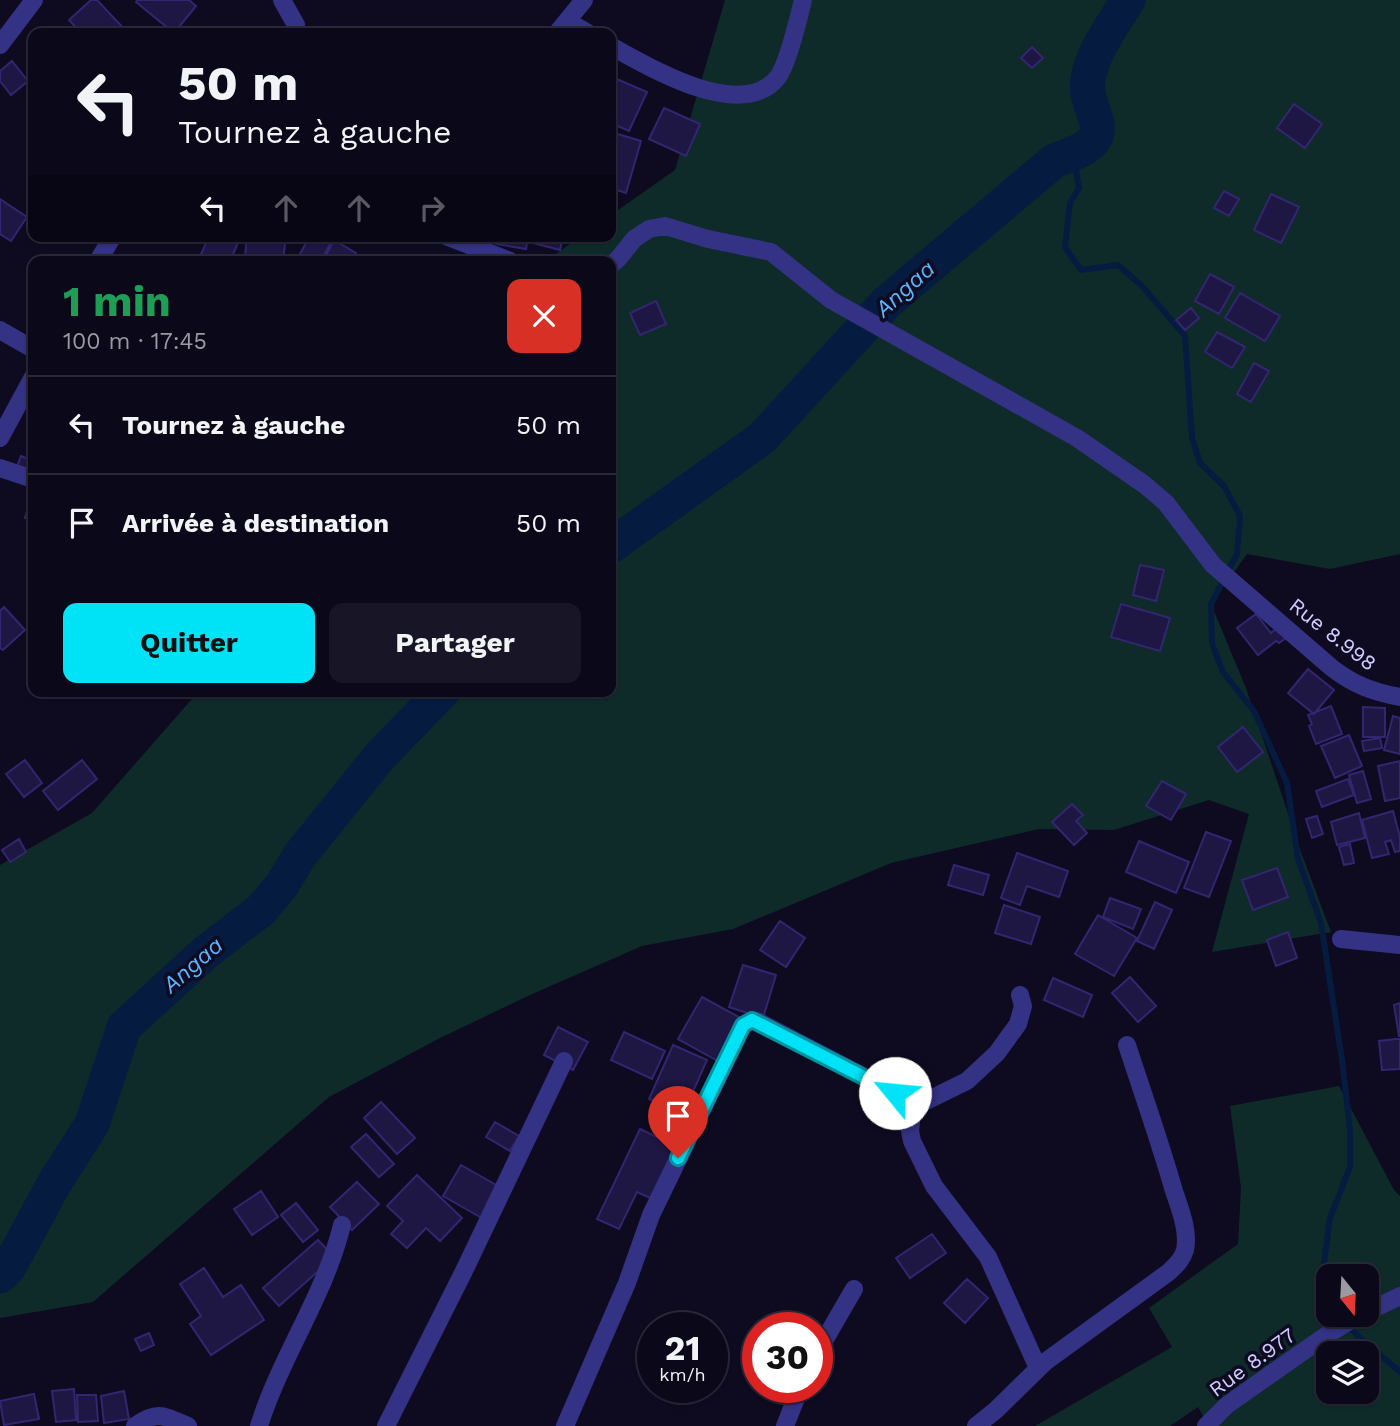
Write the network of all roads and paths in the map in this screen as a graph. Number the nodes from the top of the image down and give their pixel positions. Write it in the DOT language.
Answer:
graph roads {
  1 [pos="34,0"];
  2 [pos="282,0"];
  3 [pos="584,0"];
  4 [pos="803,0"];
  5 [pos="562,27"];
  6 [pos="296,28"];
  7 [pos="0,44"];
  8 [pos="616,49"];
  9 [pos="461,242"];
  10 [pos="497,256"];
  11 [pos="616,261"];
  12 [pos="0,330"];
  13 [pos="28,346"];
  14 [pos="28,386"];
  15 [pos="0,438"];
  16 [pos="0,468"];
  17 [pos="28,477"];
  18 [pos="1400,696"];
  19 [pos="1341,939"];
  20 [pos="1400,945"];
  21 [pos="1020,995"];
  22 [pos="1127,1045"];
  23 [pos="564,1061"];
  24 [pos="918,1105"];
  25 [pos="342,1225"];
  26 [pos="854,1289"];
  27 [pos="1400,1296"];
  28 [pos="1379,1306"];
  29 [pos="833,1325"];
  30 [pos="1340,1327"];
  31 [pos="1038,1368"];
  32 [pos="794,1403"];
  33 [pos="996,1410"];
  34 [pos="135,1426"];
  35 [pos="188,1426"];
  36 [pos="259,1426"];
  37 [pos="386,1426"];
  38 [pos="565,1426"];
  39 [pos="785,1426"];
  40 [pos="976,1426"];
  41 [pos="1005,1426"];
  42 [pos="1206,1426"];
  1 -- 7 [label="street"];
  2 -- 6 [label="street"];
  3 -- 5 [label="street"];
  4 -- 8 [label="street"];
  9 -- 10 [label="street"];
  11 -- 18 [label="street, Rue 8.998"];
  12 -- 13 [label="street"];
  14 -- 15 [label="street"];
  16 -- 17 [label="street"];
  19 -- 20 [label="street"];
  21 -- 24 [label="street"];
  22 -- 31 [label="street"];
  23 -- 37 [label="street"];
  24 -- 31 [label="street"];
  24 -- 38 [label="street"];
  25 -- 36 [label="street"];
  26 -- 29 [label="street"];
  27 -- 28 [label="street"];
  30 -- 42 [label="street, Rue 8.977"];
  31 -- 33 [label="street"];
  32 -- 39 [label="street"];
  33 -- 40 [label="street"];
  33 -- 41 [label="street"];
  34 -- 35 [label="street"];
}
